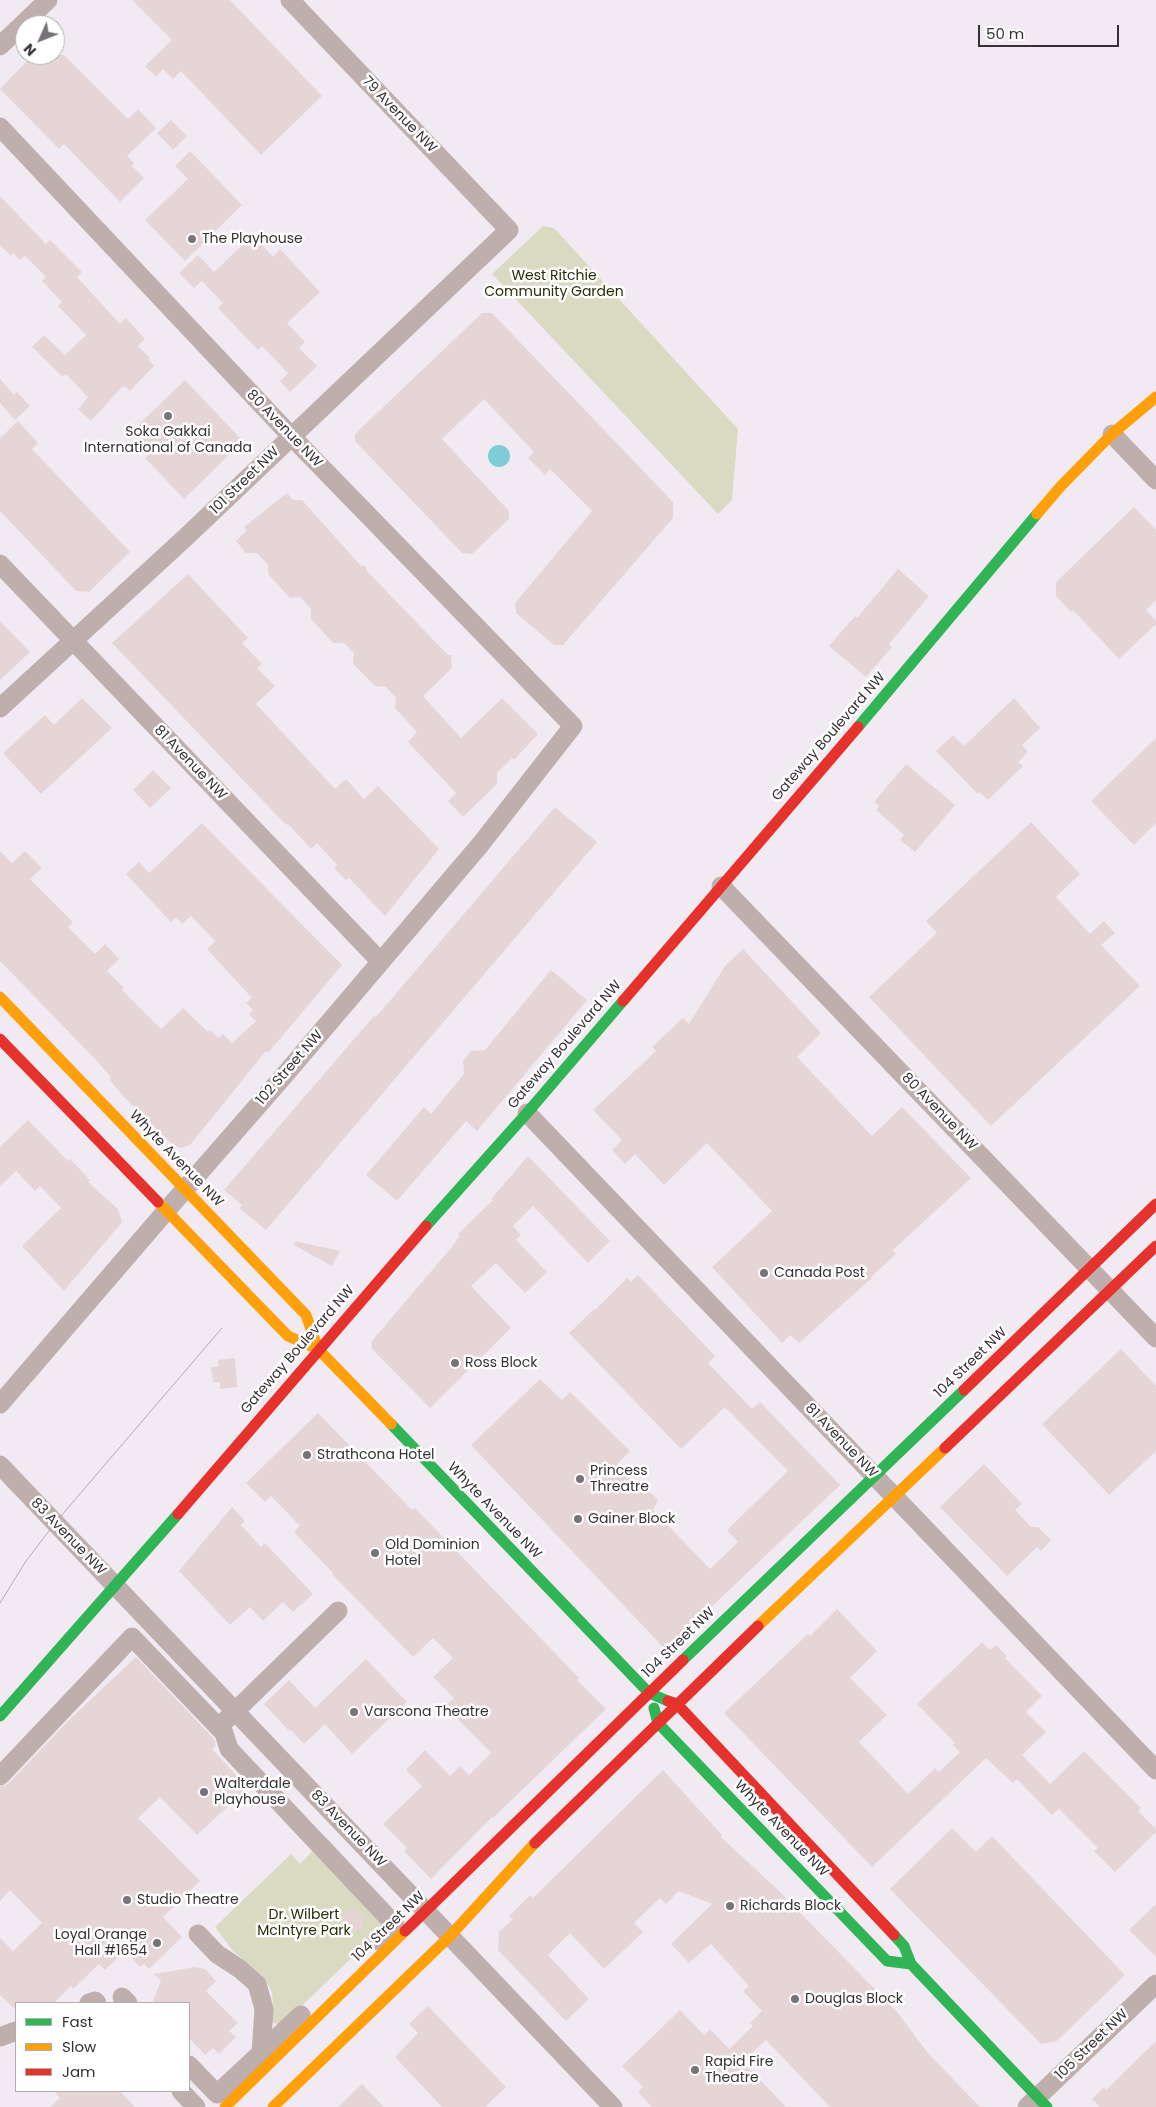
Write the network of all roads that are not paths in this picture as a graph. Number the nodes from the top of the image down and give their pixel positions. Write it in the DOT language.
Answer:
graph roads {
  1 [pos="48,0"];
  2 [pos="290,0"];
  3 [pos="0,46"];
  4 [pos="0,127"];
  5 [pos="509,230"];
  6 [pos="1156,397"];
  7 [pos="1112,434"];
  8 [pos="292,437"];
  9 [pos="1156,480"];
  10 [pos="0,564"];
  11 [pos="73,641"];
  12 [pos="0,708"];
  13 [pos="573,726"];
  14 [pos="721,886"];
  15 [pos="381,962"];
  16 [pos="0,997"];
  17 [pos="0,1039"];
  18 [pos="526,1113"];
  19 [pos="185,1188"];
  20 [pos="1156,1204"];
  21 [pos="167,1211"];
  22 [pos="1156,1246"];
  23 [pos="1089,1269"];
  24 [pos="1110,1290"];
  25 [pos="1156,1338"];
  26 [pos="318,1349"];
  27 [pos="0,1404"];
  28 [pos="0,1465"];
  29 [pos="875,1477"];
  30 [pos="894,1496"];
  31 [pos="115,1585"];
  32 [pos="338,1611"];
  33 [pos="649,1693"];
  34 [pos="677,1704"];
  35 [pos="235,1711"];
  36 [pos="0,1716"];
  37 [pos="658,1723"];
  38 [pos="219,1727"];
  39 [pos="1156,1770"];
  40 [pos="0,1776"];
  41 [pos="426,1911"];
  42 [pos="198,1934"];
  43 [pos="450,1936"];
  44 [pos="911,1964"];
  45 [pos="1156,1984"];
  46 [pos="15,2030"];
  47 [pos="0,2037"];
  48 [pos="261,2053"];
  49 [pos="190,2066"];
  50 [pos="182,2092"];
  51 [pos="1038,2104"];
  52 [pos="196,2107"];
  53 [pos="225,2107"];
  54 [pos="274,2107"];
  55 [pos="613,2107"];
  1 -- 3 [label="street"];
  2 -- 5 [label="street, 79 Avenue NW"];
  4 -- 8 [label="street, 80 Avenue NW"];
  5 -- 8 [label="street, 101 Street NW"];
  6 -- 7 [label="main road, Gateway Boulevard NW"];
  7 -- 9 [label="street"];
  7 -- 14 [label="main road, Gateway Boulevard NW"];
  8 -- 11 [label="street, 101 Street NW"];
  8 -- 13 [label="street, 80 Avenue NW"];
  10 -- 11 [label="street, 81 Avenue NW"];
  11 -- 12 [label="street, 101 Street NW"];
  11 -- 15 [label="street, 81 Avenue NW"];
  13 -- 15 [label="street, 102 Street NW"];
  14 -- 18 [label="main road, Gateway Boulevard NW"];
  14 -- 23 [label="street, 80 Avenue NW"];
  15 -- 19 [label="street, 102 Street NW"];
  16 -- 19 [label="main road, Whyte Avenue NW"];
  17 -- 21 [label="main road, Whyte Avenue NW"];
  18 -- 26 [label="main road, Gateway Boulevard NW"];
  18 -- 29 [label="street, 81 Avenue NW"];
  19 -- 21 [label="street, 102 Street NW"];
  19 -- 26 [label="main road, Whyte Avenue NW"];
  20 -- 23 [label="main road, 104 Street NW"];
  21 -- 26 [label="main road, Whyte Avenue NW"];
  21 -- 27 [label="street, 102 Street NW"];
  22 -- 24 [label="main road"];
  23 -- 24 [label="street, 80 Avenue NW"];
  23 -- 29 [label="main road, 104 Street NW"];
  24 -- 25 [label="street, 80 Avenue NW"];
  24 -- 30 [label="main road"];
  26 -- 31 [label="main road, Gateway Boulevard NW"];
  26 -- 33 [label="main road, Whyte Avenue NW"];
  28 -- 31 [label="street, 83 Avenue NW"];
  29 -- 30 [label="street, 81 Avenue NW"];
  29 -- 33 [label="main road, 104 Street NW"];
  30 -- 34 [label="main road"];
  30 -- 39 [label="street, 81 Avenue NW"];
  31 -- 35 [label="street, 83 Avenue NW"];
  31 -- 36 [label="main road, Gateway Boulevard NW"];
  32 -- 35 [label="street"];
  33 -- 34 [label="main road, Whyte Avenue NW"];
  33 -- 37 [label="main road, Whyte Avenue NW"];
  33 -- 41 [label="main road, 104 Street NW"];
  34 -- 37 [label="main road"];
  34 -- 44 [label="main road, Whyte Avenue NW"];
  35 -- 38 [label="street"];
  35 -- 41 [label="street, 83 Avenue NW"];
  37 -- 43 [label="main road"];
  37 -- 44 [label="main road, Whyte Avenue NW"];
  38 -- 40 [label="street"];
  38 -- 48 [label="street"];
  41 -- 43 [label="street, 83 Avenue NW"];
  41 -- 53 [label="main road, 104 Street NW"];
  42 -- 48 [label="street"];
  43 -- 54 [label="main road"];
  43 -- 55 [label="street, 83 Avenue NW"];
  44 -- 51 [label="main road, Whyte Avenue NW"];
  45 -- 51 [label="street, 105 Street NW"];
  46 -- 47 [label="street"];
  48 -- 49 [label="street"];
  50 -- 52 [label="street"];
}
